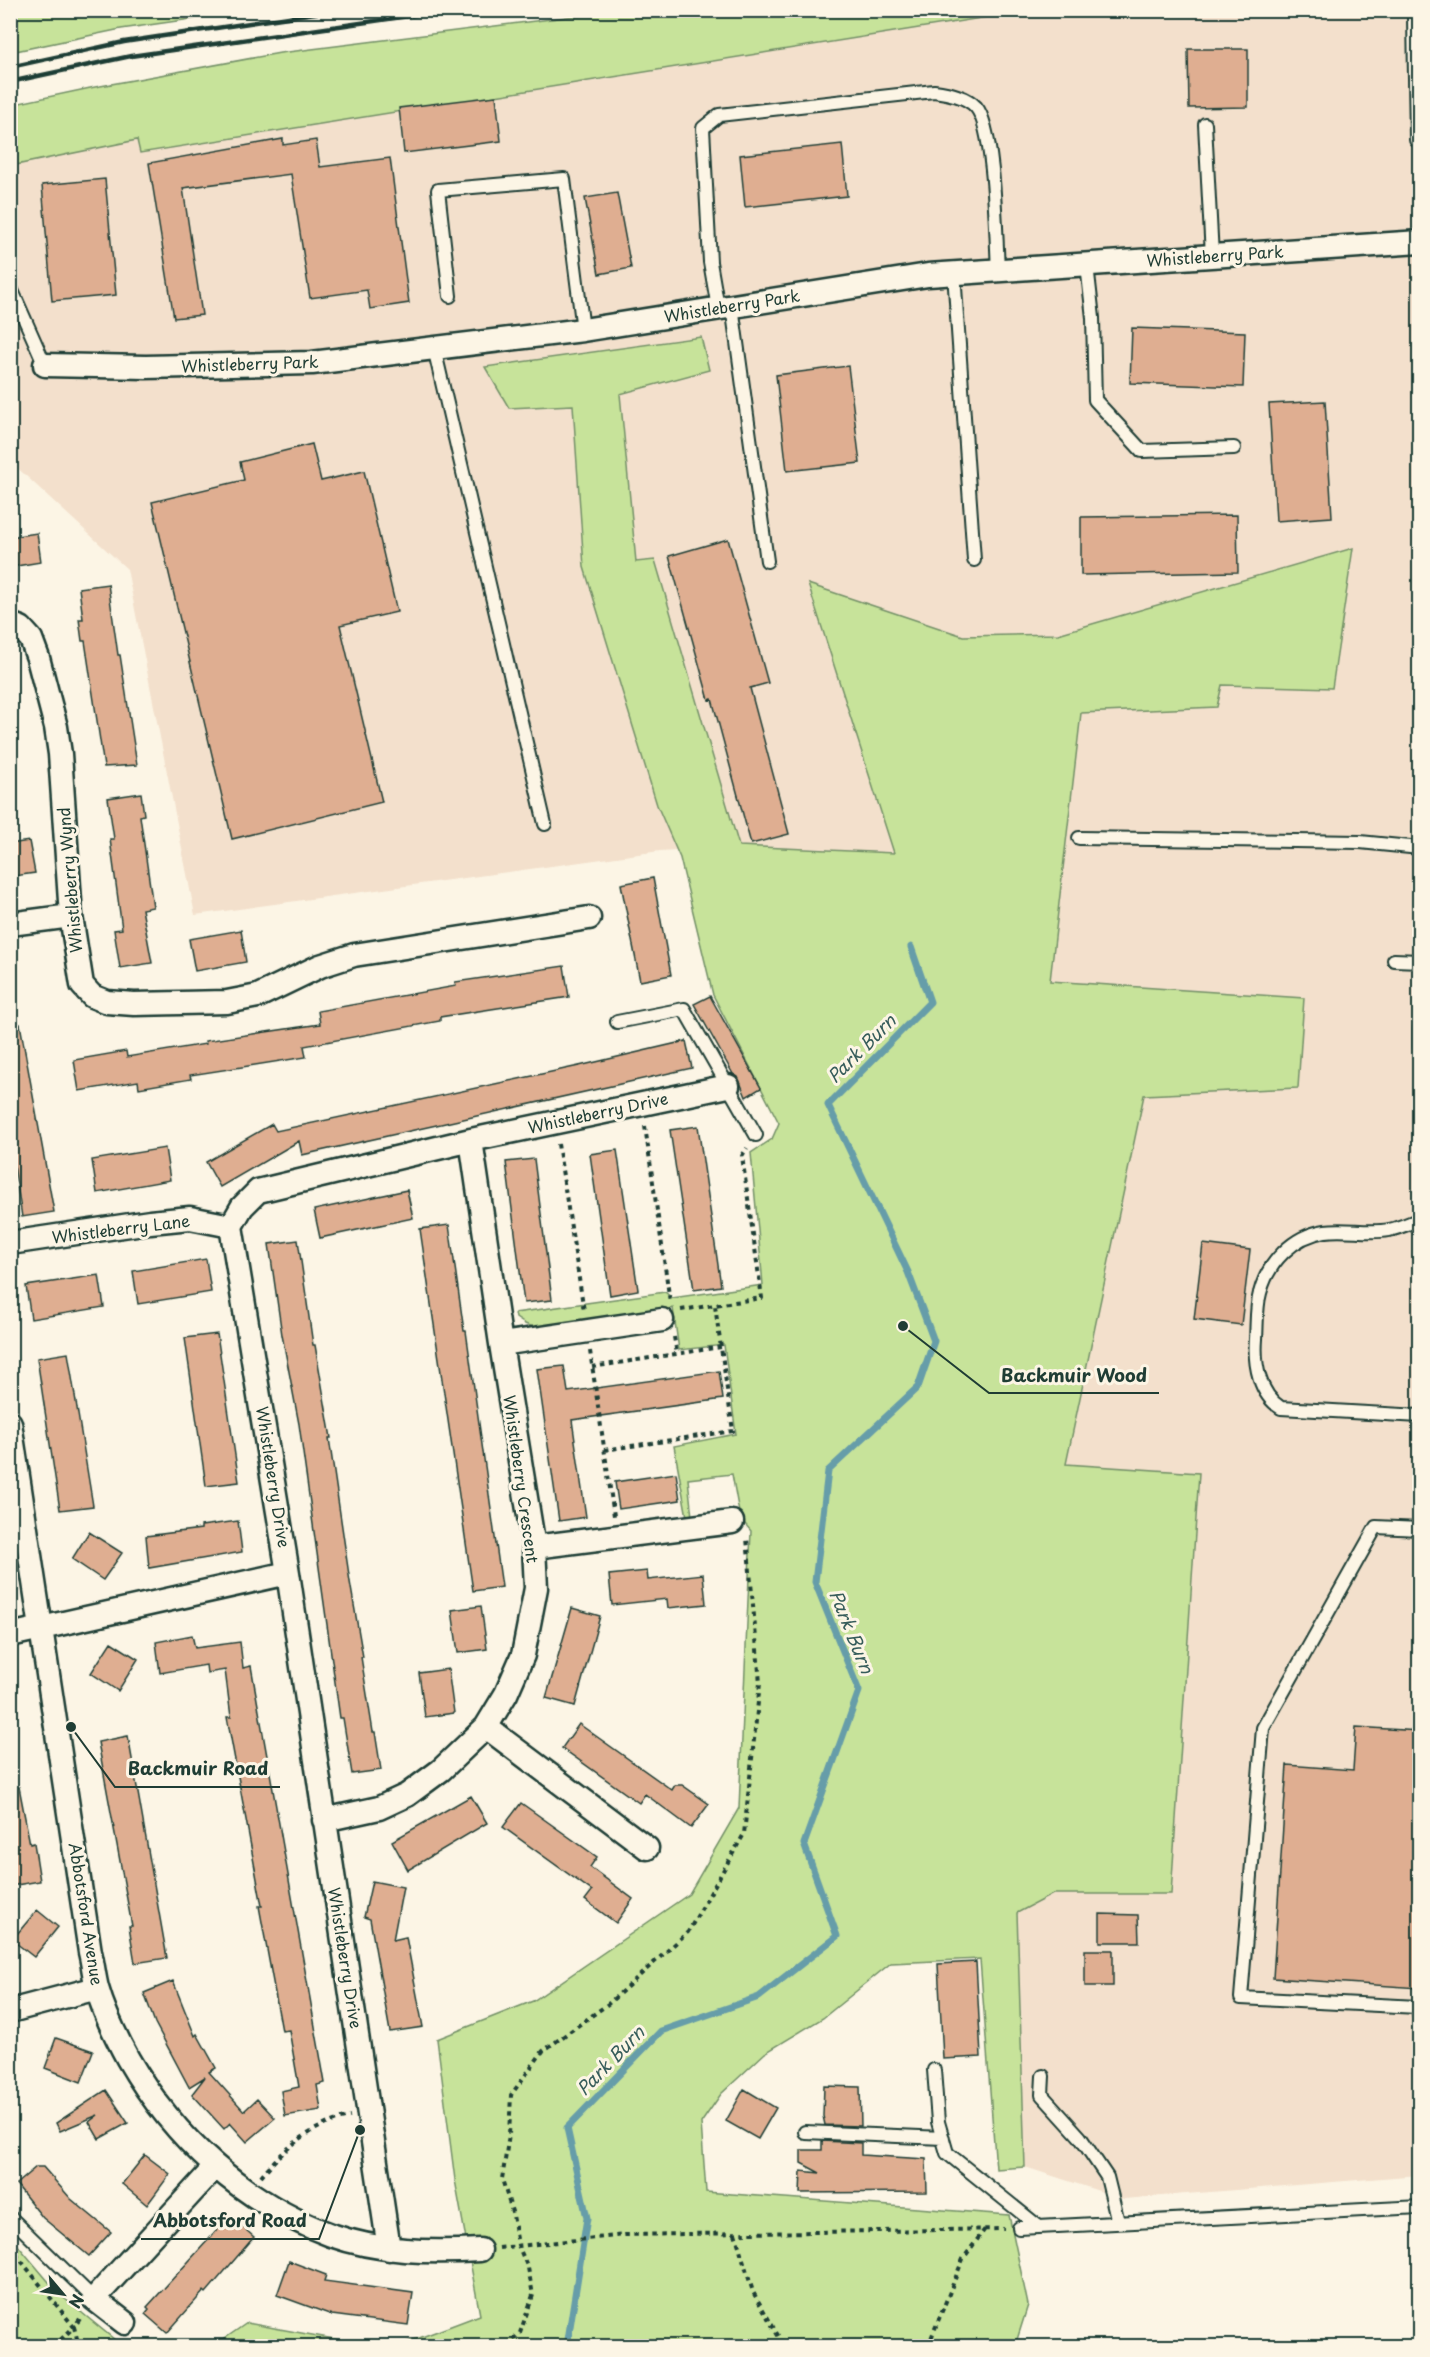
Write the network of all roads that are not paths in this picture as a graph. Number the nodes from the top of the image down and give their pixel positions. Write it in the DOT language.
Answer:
graph roads {
  1 [pos="1419,17"];
  2 [pos="1204,124"];
  3 [pos="1419,140"];
  4 [pos="1419,242"];
  5 [pos="1212,256"];
  6 [pos="1087,265"];
  7 [pos="998,270"];
  8 [pos="954,273"];
  9 [pos="10,286"];
  10 [pos="450,296"];
  11 [pos="725,307"];
  12 [pos="584,330"];
  13 [pos="434,348"];
  14 [pos="45,365"];
  15 [pos="1234,448"];
  16 [pos="974,560"];
  17 [pos="767,561"];
  18 [pos="10,624"];
  19 [pos="545,824"];
  20 [pos="1079,838"];
  21 [pos="1419,848"];
  22 [pos="71,916"];
  23 [pos="589,918"];
  24 [pos="10,924"];
  25 [pos="1394,960"];
  26 [pos="1419,961"];
  27 [pos="617,1022"];
  28 [pos="1419,1029"];
  29 [pos="1419,1046"];
  30 [pos="728,1086"];
  31 [pos="756,1135"];
  32 [pos="471,1140"];
  33 [pos="1419,1219"];
  34 [pos="231,1226"];
  35 [pos="10,1243"];
  36 [pos="668,1327"];
  37 [pos="501,1344"];
  38 [pos="1419,1416"];
  39 [pos="10,1423"];
  40 [pos="732,1522"];
  41 [pos="1419,1529"];
  42 [pos="534,1547"];
  43 [pos="288,1573"];
  44 [pos="41,1628"];
  45 [pos="10,1635"];
  46 [pos="486,1727"];
  47 [pos="324,1820"];
  48 [pos="647,1848"];
  49 [pos="97,1988"];
  50 [pos="10,2011"];
  51 [pos="1419,2018"];
  52 [pos="934,2070"];
  53 [pos="1043,2076"];
  54 [pos="805,2132"];
  55 [pos="943,2138"];
  56 [pos="215,2167"];
  57 [pos="1419,2207"];
  58 [pos="11,2218"];
  59 [pos="1118,2222"];
  60 [pos="1039,2227"];
  61 [pos="1019,2228"];
  62 [pos="388,2249"];
  63 [pos="480,2250"];
  64 [pos="94,2300"];
  65 [pos="125,2324"];
  1 -- 3 [label="lane"];
  2 -- 5 [label="lane"];
  4 -- 5 [label="street, Whistleberry Park"];
  5 -- 6 [label="street, Whistleberry Park"];
  6 -- 7 [label="street, Whistleberry Park"];
  6 -- 15 [label="lane"];
  7 -- 8 [label="street, Whistleberry Park"];
  7 -- 11 [label="lane"];
  8 -- 11 [label="street, Whistleberry Park"];
  8 -- 16 [label="lane"];
  9 -- 14 [label="lane"];
  10 -- 12 [label="lane"];
  11 -- 12 [label="street, Whistleberry Park"];
  11 -- 17 [label="lane"];
  12 -- 13 [label="street, Whistleberry Park"];
  13 -- 14 [label="street, Whistleberry Park"];
  13 -- 19 [label="lane"];
  18 -- 22 [label="street, Whistleberry Wynd"];
  20 -- 21 [label="lane"];
  22 -- 23 [label="street, Whistleberry Wynd"];
  22 -- 24 [label="street"];
  25 -- 26 [label="lane"];
  27 -- 30 [label="lane"];
  28 -- 29 [label="lane"];
  30 -- 31 [label="lane"];
  30 -- 32 [label="street, Whistleberry Drive"];
  32 -- 34 [label="street, Whistleberry Drive"];
  32 -- 37 [label="street, Whistleberry Crescent"];
  33 -- 38 [label="lane"];
  34 -- 35 [label="street, Whistleberry Lane"];
  34 -- 43 [label="street, Whistleberry Drive"];
  36 -- 37 [label="street"];
  37 -- 42 [label="street, Whistleberry Crescent"];
  39 -- 44 [label="street, Abbotsford Avenue"];
  40 -- 42 [label="street"];
  41 -- 51 [label="lane"];
  42 -- 46 [label="street, Whistleberry Crescent"];
  43 -- 44 [label="street"];
  43 -- 47 [label="street, Whistleberry Drive"];
  44 -- 45 [label="street"];
  44 -- 49 [label="street, Abbotsford Avenue"];
  46 -- 47 [label="street, Whistleberry Crescent"];
  46 -- 48 [label="street"];
  47 -- 62 [label="street, Whistleberry Drive"];
  49 -- 50 [label="street"];
  49 -- 56 [label="street, Abbotsford Avenue"];
  52 -- 55 [label="lane"];
  53 -- 59 [label="lane"];
  54 -- 55 [label="lane"];
  55 -- 60 [label="lane"];
  56 -- 62 [label="street, Abbotsford Avenue"];
  56 -- 64 [label="street"];
  57 -- 59 [label="lane"];
  58 -- 64 [label="lane"];
  59 -- 60 [label="lane"];
  60 -- 61 [label="lane"];
  62 -- 63 [label="street, Abbotsford Avenue"];
  64 -- 65 [label="street"];
}
